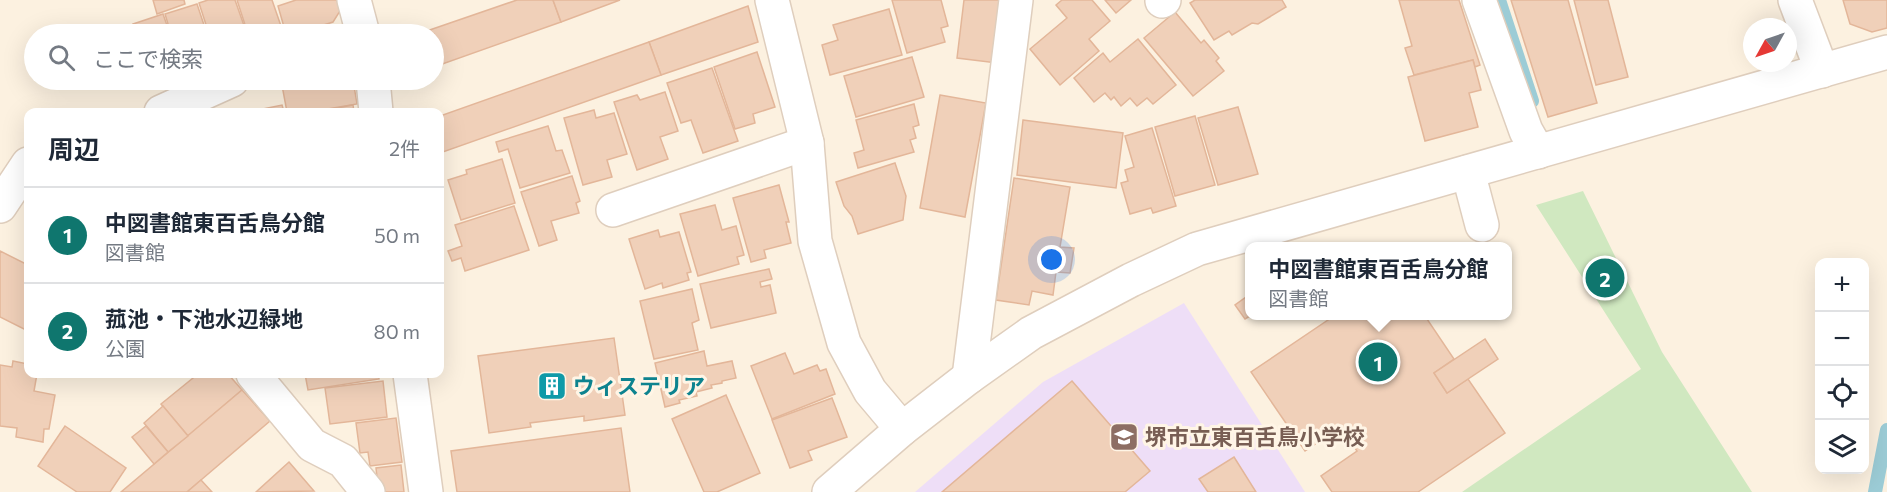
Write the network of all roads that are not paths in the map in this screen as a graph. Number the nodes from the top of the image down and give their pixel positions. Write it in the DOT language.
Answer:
graph roads {
  1 [pos="772,0"];
  2 [pos="1016,0"];
  3 [pos="1479,0"];
  4 [pos="1795,0"];
  5 [pos="1887,52"];
  6 [pos="1822,71"];
  7 [pos="210,90"];
  8 [pos="374,90"];
  9 [pos="170,108"];
  10 [pos="376,108"];
  11 [pos="807,142"];
  12 [pos="1538,152"];
  13 [pos="24,170"];
  14 [pos="1468,172"];
  15 [pos="0,206"];
  16 [pos="613,210"];
  17 [pos="1482,225"];
  18 [pos="969,377"];
  19 [pos="256,378"];
  20 [pos="411,378"];
  21 [pos="902,429"];
  22 [pos="368,492"];
  23 [pos="426,492"];
  24 [pos="829,492"];
  1 -- 11 [label="street"];
  2 -- 18 [label="street"];
  3 -- 12 [label="street"];
  4 -- 6 [label="street"];
  5 -- 6 [label="street"];
  6 -- 12 [label="street"];
  7 -- 9 [label="street"];
  8 -- 10 [label="street"];
  11 -- 16 [label="street"];
  11 -- 21 [label="street"];
  12 -- 14 [label="street"];
  13 -- 15 [label="street"];
  14 -- 17 [label="street"];
  14 -- 18 [label="street"];
  18 -- 21 [label="street"];
  19 -- 22 [label="street"];
  20 -- 23 [label="street"];
  21 -- 24 [label="street"];
}
